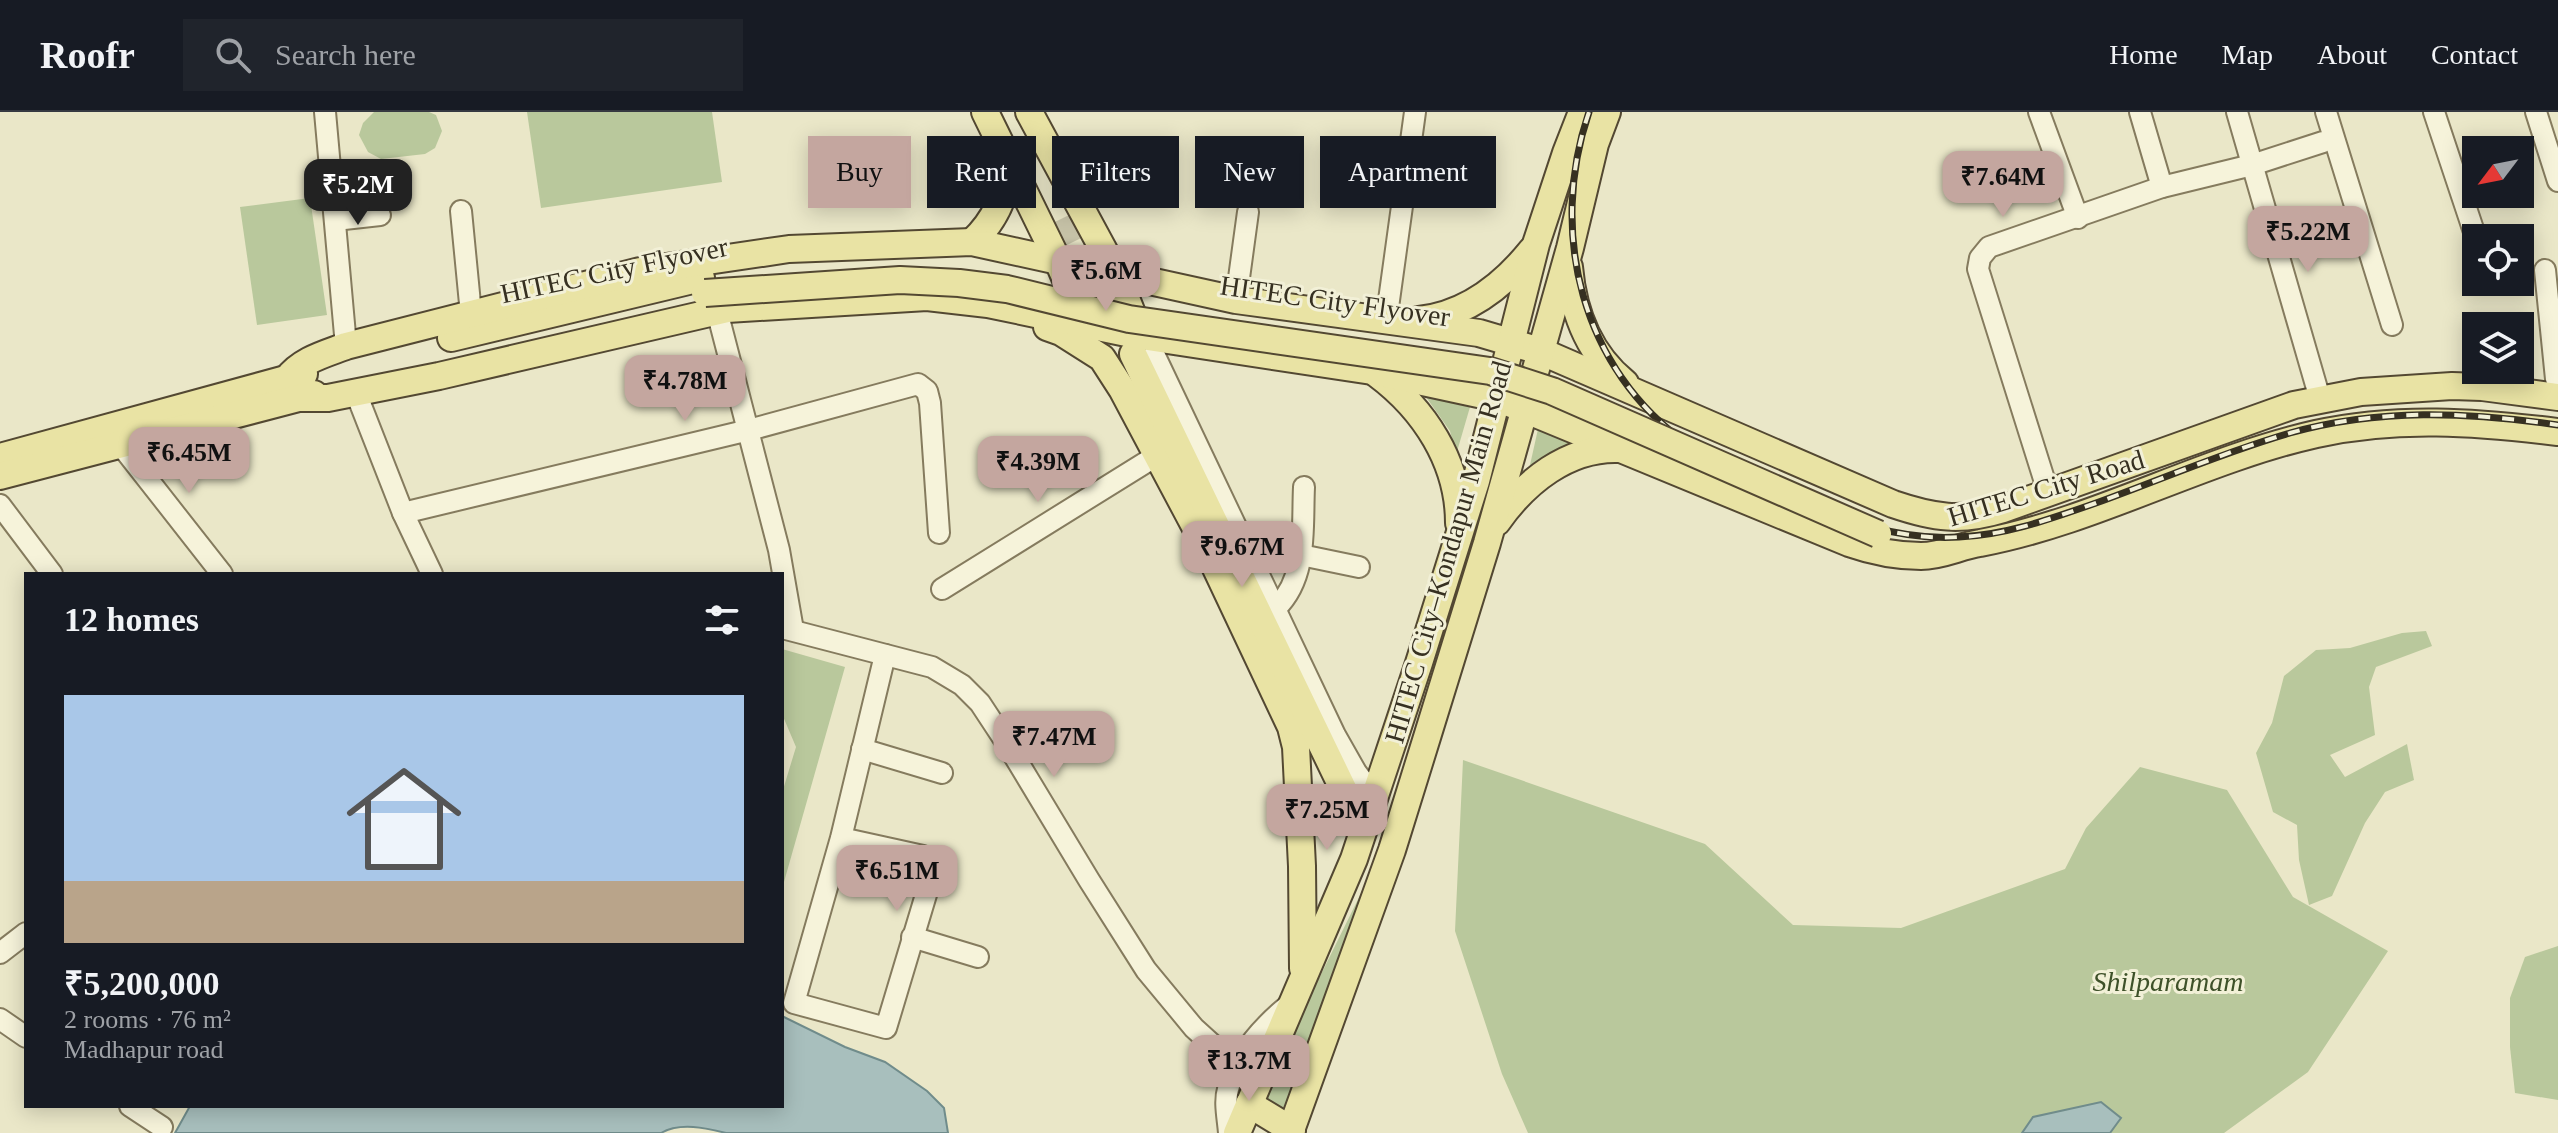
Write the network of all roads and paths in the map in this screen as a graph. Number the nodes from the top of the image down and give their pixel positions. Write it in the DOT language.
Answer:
graph roads {
  1 [pos="325,112"];
  2 [pos="985,112"];
  3 [pos="1012,112"];
  4 [pos="1029,112"];
  5 [pos="1415,112"];
  6 [pos="1582,112"];
  7 [pos="1607,112"];
  8 [pos="2039,112"];
  9 [pos="2140,112"];
  10 [pos="2237,112"];
  11 [pos="2326,112"];
  12 [pos="2434,112"];
  13 [pos="2536,112"];
  14 [pos="997,136"];
  15 [pos="2323,142"];
  16 [pos="2252,165"];
  17 [pos="2558,181"];
  18 [pos="2162,187"];
  19 [pos="999,208"];
  20 [pos="1032,208"];
  21 [pos="461,211"];
  22 [pos="1248,212"];
  23 [pos="380,215"];
  24 [pos="1065,217"];
  25 [pos="2078,218"];
  26 [pos="335,220"];
  27 [pos="2471,224"];
  28 [pos="972,242"];
  29 [pos="1536,244"];
  30 [pos="1570,248"];
  31 [pos="1058,261"];
  32 [pos="1116,273"];
  33 [pos="2542,274"];
  34 [pos="1236,300"];
  35 [pos="988,304"];
  36 [pos="717,311"];
  37 [pos="471,314"];
  38 [pos="1386,322"];
  39 [pos="1085,325"];
  40 [pos="2392,325"];
  41 [pos="1510,341"];
  42 [pos="346,346"];
  43 [pos="1143,348"];
  44 [pos="1540,351"];
  45 [pos="1372,371"];
  46 [pos="2534,382"];
  47 [pos="2555,383"];
  48 [pos="2464,384"];
  49 [pos="293,388"];
  50 [pos="356,393"];
  51 [pos="1643,396"];
  52 [pos="1497,398"];
  53 [pos="2323,400"];
  54 [pos="1525,407"];
  55 [pos="1682,414"];
  56 [pos="749,430"];
  57 [pos="2558,432"];
  58 [pos="120,444"];
  59 [pos="1622,449"];
  60 [pos="1156,456"];
  61 [pos="0,457"];
  62 [pos="1664,467"];
  63 [pos="0,476"];
  64 [pos="1304,487"];
  65 [pos="2056,492"];
  66 [pos="0,505"];
  67 [pos="403,513"];
  68 [pos="1977,530"];
  69 [pos="939,533"];
  70 [pos="1459,535"];
  71 [pos="1487,543"];
  72 [pos="1301,555"];
  73 [pos="1359,567"];
  74 [pos="50,572"];
  75 [pos="220,572"];
  76 [pos="431,572"];
  77 [pos="782,572"];
  78 [pos="942,589"];
  79 [pos="784,594"];
  80 [pos="1276,608"];
  81 [pos="788,629"];
  82 [pos="885,655"];
  83 [pos="862,749"];
  84 [pos="942,773"];
  85 [pos="1375,797"];
  86 [pos="1363,830"];
  87 [pos="841,838"];
  88 [pos="24,935"];
  89 [pos="912,937"];
  90 [pos="0,953"];
  91 [pos="978,957"];
  92 [pos="1296,993"];
  93 [pos="0,1019"];
  94 [pos="24,1036"];
  95 [pos="1237,1067"];
  96 [pos="1249,1104"];
  97 [pos="133,1108"];
  98 [pos="162,1127"];
  99 [pos="1291,1131"];
  100 [pos="1229,1133"];
  101 [pos="1237,1133"];
  1 -- 26 [label="street"];
  2 -- 14 [label="main road"];
  3 -- 24 [label="main road"];
  4 -- 32 [label="main road"];
  5 -- 38 [label="street"];
  6 -- 29 [label="main road"];
  7 -- 30 [label="main road"];
  8 -- 25 [label="street"];
  9 -- 18 [label="street"];
  10 -- 16 [label="street"];
  11 -- 40 [label="street"];
  12 -- 27 [label="street"];
  13 -- 17 [label="street"];
  15 -- 16 [label="street"];
  16 -- 18 [label="street"];
  16 -- 53 [label="street"];
  18 -- 25 [label="street"];
  19 -- 28 [label="main road"];
  20 -- 31 [label="main road"];
  21 -- 37 [label="street"];
  22 -- 34 [label="street"];
  23 -- 26 [label="street"];
  25 -- 65 [label="street"];
  26 -- 42 [label="street"];
  28 -- 31 [label="main road"];
  28 -- 37 [label="main road"];
  29 -- 38 [label="main road"];
  29 -- 41 [label="main road"];
  30 -- 44 [label="main road, HITEC City–Kondapur Main Road"];
  30 -- 51 [label="main road"];
  31 -- 32 [label="main road"];
  31 -- 39 [label="main road"];
  32 -- 34 [label="main road"];
  32 -- 43 [label="main road"];
  33 -- 47 [label="street"];
  34 -- 38 [label="main road"];
  35 -- 36 [label="main road"];
  35 -- 39 [label="main road, HITEC City Road"];
  35 -- 60 [label="main road"];
  36 -- 50 [label="main road"];
  36 -- 56 [label="street"];
  37 -- 42 [label="main road"];
  38 -- 41 [label="main road, HITEC City Road"];
  39 -- 43 [label="main road, HITEC City Road"];
  41 -- 44 [label="main road, HITEC City Road"];
  41 -- 52 [label="main road"];
  42 -- 49 [label="main road"];
  43 -- 45 [label="main road, HITEC City Road"];
  43 -- 80 [label="street"];
  43 -- 86 [label="main road"];
  44 -- 51 [label="main road, HITEC City Road"];
  44 -- 54 [label="main road, HITEC City–Kondapur Main Road"];
  45 -- 52 [label="main road, HITEC City Road"];
  45 -- 70 [label="main road"];
  46 -- 47 [label="main road, HITEC City Road"];
  48 -- 53 [label="main road, HITEC City Road"];
  49 -- 50 [label="main road"];
  49 -- 58 [label="main road"];
  49 -- 61 [label="main road"];
  49 -- 68 [label="main road, HITEC City Flyover, bridge"];
  50 -- 67 [label="street"];
  51 -- 55 [label="main road, HITEC City Road"];
  52 -- 54 [label="main road, HITEC City Road"];
  52 -- 70 [label="main road"];
  53 -- 65 [label="main road, HITEC City Road"];
  54 -- 59 [label="main road, HITEC City Road"];
  54 -- 71 [label="main road, HITEC City–Kondapur Main Road"];
  55 -- 62 [label="main road"];
  55 -- 68 [label="main road, HITEC City Road"];
  56 -- 67 [label="street"];
  56 -- 69 [label="street"];
  56 -- 77 [label="street"];
  57 -- 68 [label="main road, HITEC City Road"];
  58 -- 63 [label="main road"];
  58 -- 75 [label="street"];
  59 -- 62 [label="main road, HITEC City Road"];
  59 -- 71 [label="main road"];
  60 -- 78 [label="street"];
  60 -- 92 [label="main road"];
  62 -- 68 [label="main road, HITEC City Road"];
  64 -- 72 [label="street"];
  65 -- 68 [label="main road, HITEC City Road"];
  66 -- 74 [label="street"];
  67 -- 76 [label="street"];
  70 -- 85 [label="main road"];
  71 -- 99 [label="main road, HITEC City–Kondapur Main Road"];
  72 -- 73 [label="street"];
  72 -- 80 [label="street"];
  79 -- 81 [label="street"];
  80 -- 85 [label="street"];
  81 -- 82 [label="street"];
  82 -- 83 [label="street"];
  82 -- 95 [label="street"];
  83 -- 84 [label="street"];
  83 -- 87 [label="street"];
  85 -- 86 [label="main road"];
  86 -- 92 [label="main road"];
  87 -- 89 [label="street"];
  87 -- 89 [label="street"];
  88 -- 90 [label="street"];
  89 -- 91 [label="street"];
  92 -- 95 [label="street"];
  92 -- 96 [label="main road"];
  93 -- 94 [label="street"];
  95 -- 100 [label="street"];
  96 -- 99 [label="main road"];
  96 -- 101 [label="main road"];
  97 -- 98 [label="street"];
}
